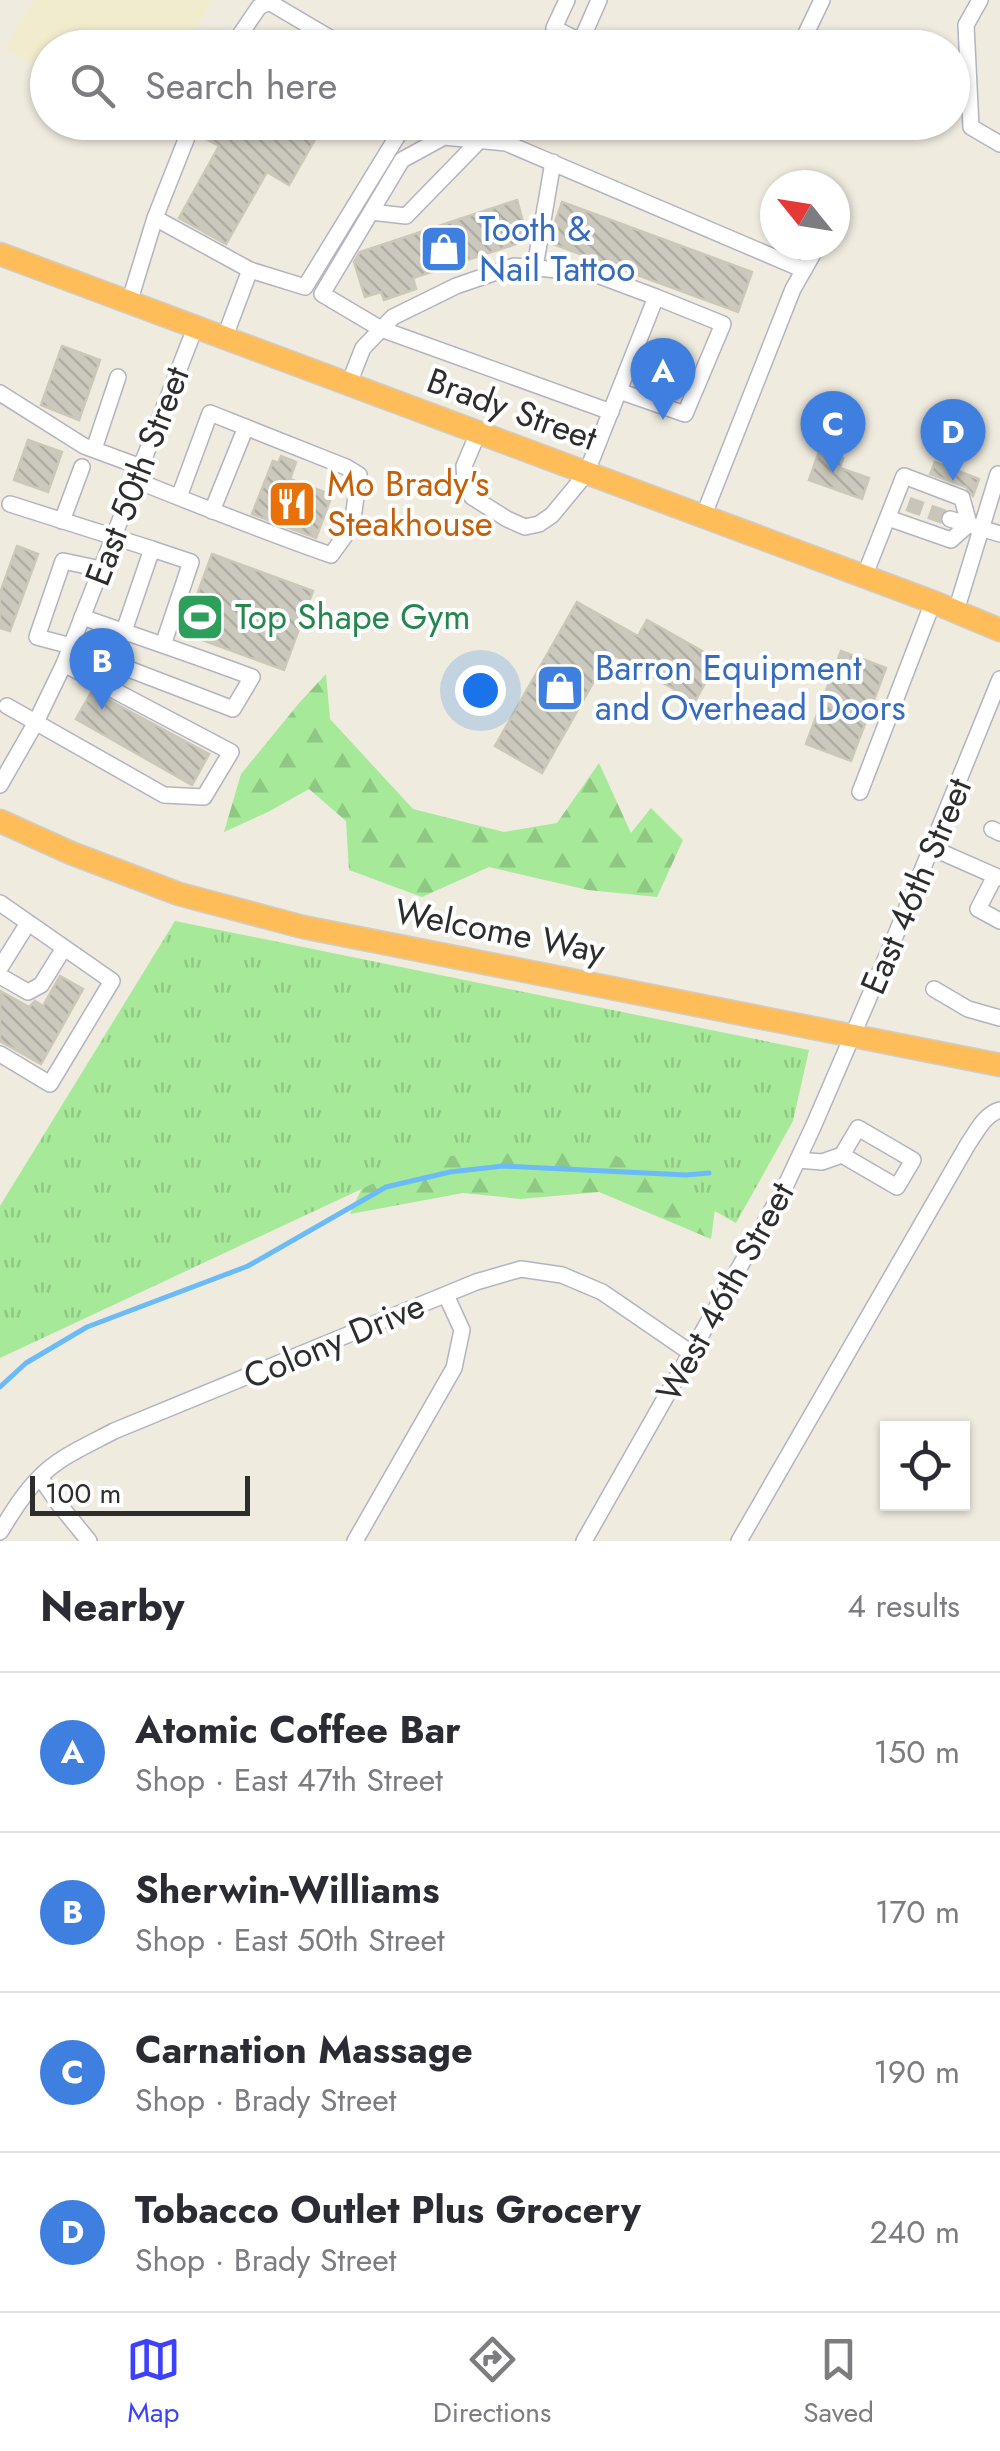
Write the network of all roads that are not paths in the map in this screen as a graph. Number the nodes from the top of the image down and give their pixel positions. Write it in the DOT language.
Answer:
graph roads {
  1 [pos="567,0"];
  2 [pos="599,0"];
  3 [pos="822,0"];
  4 [pos="980,0"];
  5 [pos="242,30"];
  6 [pos="317,30"];
  7 [pos="558,30"];
  8 [pos="591,30"];
  9 [pos="808,30"];
  10 [pos="966,30"];
  11 [pos="970,128"];
  12 [pos="186,140"];
  13 [pos="395,140"];
  14 [pos="439,140"];
  15 [pos="480,140"];
  16 [pos="1000,144"];
  17 [pos="553,162"];
  18 [pos="371,212"];
  19 [pos="155,218"];
  20 [pos="0,254"];
  21 [pos="810,260"];
  22 [pos="536,267"];
  23 [pos="250,270"];
  24 [pos="804,270"];
  25 [pos="656,297"];
  26 [pos="129,303"];
  27 [pos="195,328"];
  28 [pos="382,329"];
  29 [pos="224,340"];
  30 [pos="118,376"];
  31 [pos="348,386"];
  32 [pos="619,392"];
  33 [pos="0,393"];
  34 [pos="611,412"];
  35 [pos="246,427"];
  36 [pos="478,434"];
  37 [pos="94,449"];
  38 [pos="82,467"];
  39 [pos="138,474"];
  40 [pos="586,474"];
  41 [pos="1000,475"];
  42 [pos="178,497"];
  43 [pos="10,504"];
  44 [pos="212,510"];
  45 [pos="702,517"];
  46 [pos="888,518"];
  47 [pos="950,518"];
  48 [pos="62,521"];
  49 [pos="975,527"];
  50 [pos="1000,534"];
  51 [pos="114,537"];
  52 [pos="152,549"];
  53 [pos="101,569"];
  54 [pos="864,576"];
  55 [pos="933,602"];
  56 [pos="956,611"];
  57 [pos="82,617"];
  58 [pos="1000,630"];
  59 [pos="123,631"];
  60 [pos="163,645"];
  61 [pos="71,646"];
  62 [pos="64,664"];
  63 [pos="1000,679"];
  64 [pos="6,706"];
  65 [pos="34,724"];
  66 [pos="0,784"];
  67 [pos="860,792"];
  68 [pos="0,821"];
  69 [pos="932,848"];
  70 [pos="998,877"];
  71 [pos="0,903"];
  72 [pos="1000,921"];
  73 [pos="28,923"];
  74 [pos="64,948"];
  75 [pos="0,972"];
  76 [pos="934,989"];
  77 [pos="1000,1018"];
  78 [pos="852,1036"];
  79 [pos="0,1054"];
  80 [pos="1000,1065"];
  81 [pos="1000,1110"];
  82 [pos="842,1156"];
  83 [pos="798,1160"];
  84 [pos="446,1295"];
  85 [pos="691,1353"];
  86 [pos="40,1476"];
  87 [pos="0,1532"];
  88 [pos="90,1541"];
  89 [pos="355,1541"];
  90 [pos="584,1541"];
  91 [pos="739,1541"];
  1 -- 7 [label="street"];
  2 -- 8 [label="street"];
  3 -- 9 [label="street"];
  4 -- 10 [label="street"];
  5 -- 6 [label="street"];
  11 -- 16 [label="street"];
  12 -- 19 [label="street"];
  13 -- 23 [label="street"];
  14 -- 18 [label="street"];
  15 -- 17 [label="street"];
  15 -- 18 [label="street"];
  17 -- 22 [label="street"];
  17 -- 24 [label="street"];
  18 -- 28 [label="street"];
  19 -- 23 [label="street"];
  19 -- 26 [label="street"];
  20 -- 26 [label="highway, Brady Street"];
  21 -- 24 [label="street"];
  22 -- 25 [label="street"];
  22 -- 28 [label="street"];
  23 -- 29 [label="street"];
  24 -- 45 [label="street"];
  25 -- 32 [label="street"];
  25 -- 32 [label="street"];
  26 -- 27 [label="highway, Brady Street"];
  27 -- 29 [label="highway, Brady Street"];
  27 -- 39 [label="street, East 50th Street"];
  28 -- 31 [label="street"];
  28 -- 34 [label="street"];
  29 -- 31 [label="highway, Brady Street"];
  30 -- 37 [label="street"];
  31 -- 36 [label="highway, Brady Street"];
  32 -- 34 [label="street"];
  33 -- 37 [label="street"];
  34 -- 40 [label="street"];
  35 -- 42 [label="street"];
  35 -- 44 [label="street"];
  35 -- 44 [label="street"];
  36 -- 40 [label="highway, Brady Street"];
  36 -- 40 [label="street"];
  37 -- 39 [label="street"];
  38 -- 48 [label="street"];
  39 -- 42 [label="street"];
  39 -- 51 [label="street, East 50th Street"];
  40 -- 45 [label="highway, Brady Street"];
  41 -- 49 [label="street"];
  42 -- 44 [label="street"];
  43 -- 48 [label="street"];
  45 -- 54 [label="highway, Brady Street"];
  46 -- 49 [label="street"];
  46 -- 49 [label="street"];
  46 -- 54 [label="street"];
  47 -- 49 [label="street"];
  48 -- 51 [label="street"];
  49 -- 50 [label="street"];
  49 -- 56 [label="street"];
  51 -- 52 [label="street"];
  51 -- 53 [label="street, East 50th Street"];
  52 -- 59 [label="street"];
  52 -- 60 [label="street"];
  53 -- 57 [label="street, East 50th Street"];
  53 -- 61 [label="street"];
  54 -- 55 [label="highway, Brady Street"];
  55 -- 56 [label="highway, Brady Street"];
  55 -- 67 [label="street"];
  56 -- 58 [label="highway, Brady Street"];
  57 -- 59 [label="street"];
  57 -- 61 [label="street, East 50th Street"];
  59 -- 60 [label="street"];
  59 -- 60 [label="street"];
  61 -- 62 [label="street, East 50th Street"];
  62 -- 65 [label="street, East 50th Street"];
  62 -- 65 [label="street"];
  63 -- 69 [label="street, East 46th Street"];
  64 -- 65 [label="street"];
  65 -- 66 [label="street, East 50th Street"];
  68 -- 78 [label="highway, Welcome Way"];
  69 -- 70 [label="street"];
  69 -- 78 [label="street, East 46th Street"];
  70 -- 72 [label="street"];
  71 -- 73 [label="street"];
  73 -- 74 [label="street"];
  73 -- 75 [label="street"];
  74 -- 75 [label="street"];
  74 -- 79 [label="street"];
  76 -- 77 [label="street"];
  78 -- 80 [label="highway, Welcome Way"];
  78 -- 83 [label="street, West 46th Street"];
  81 -- 91 [label="street"];
  82 -- 82 [label="street"];
  82 -- 83 [label="street"];
  83 -- 85 [label="street, West 46th Street"];
  84 -- 85 [label="street, Colony Drive"];
  84 -- 86 [label="street, Colony Drive"];
  84 -- 89 [label="street"];
  85 -- 90 [label="street, West 46th Street"];
  86 -- 87 [label="street, Colony Drive"];
  86 -- 88 [label="street"];
}
